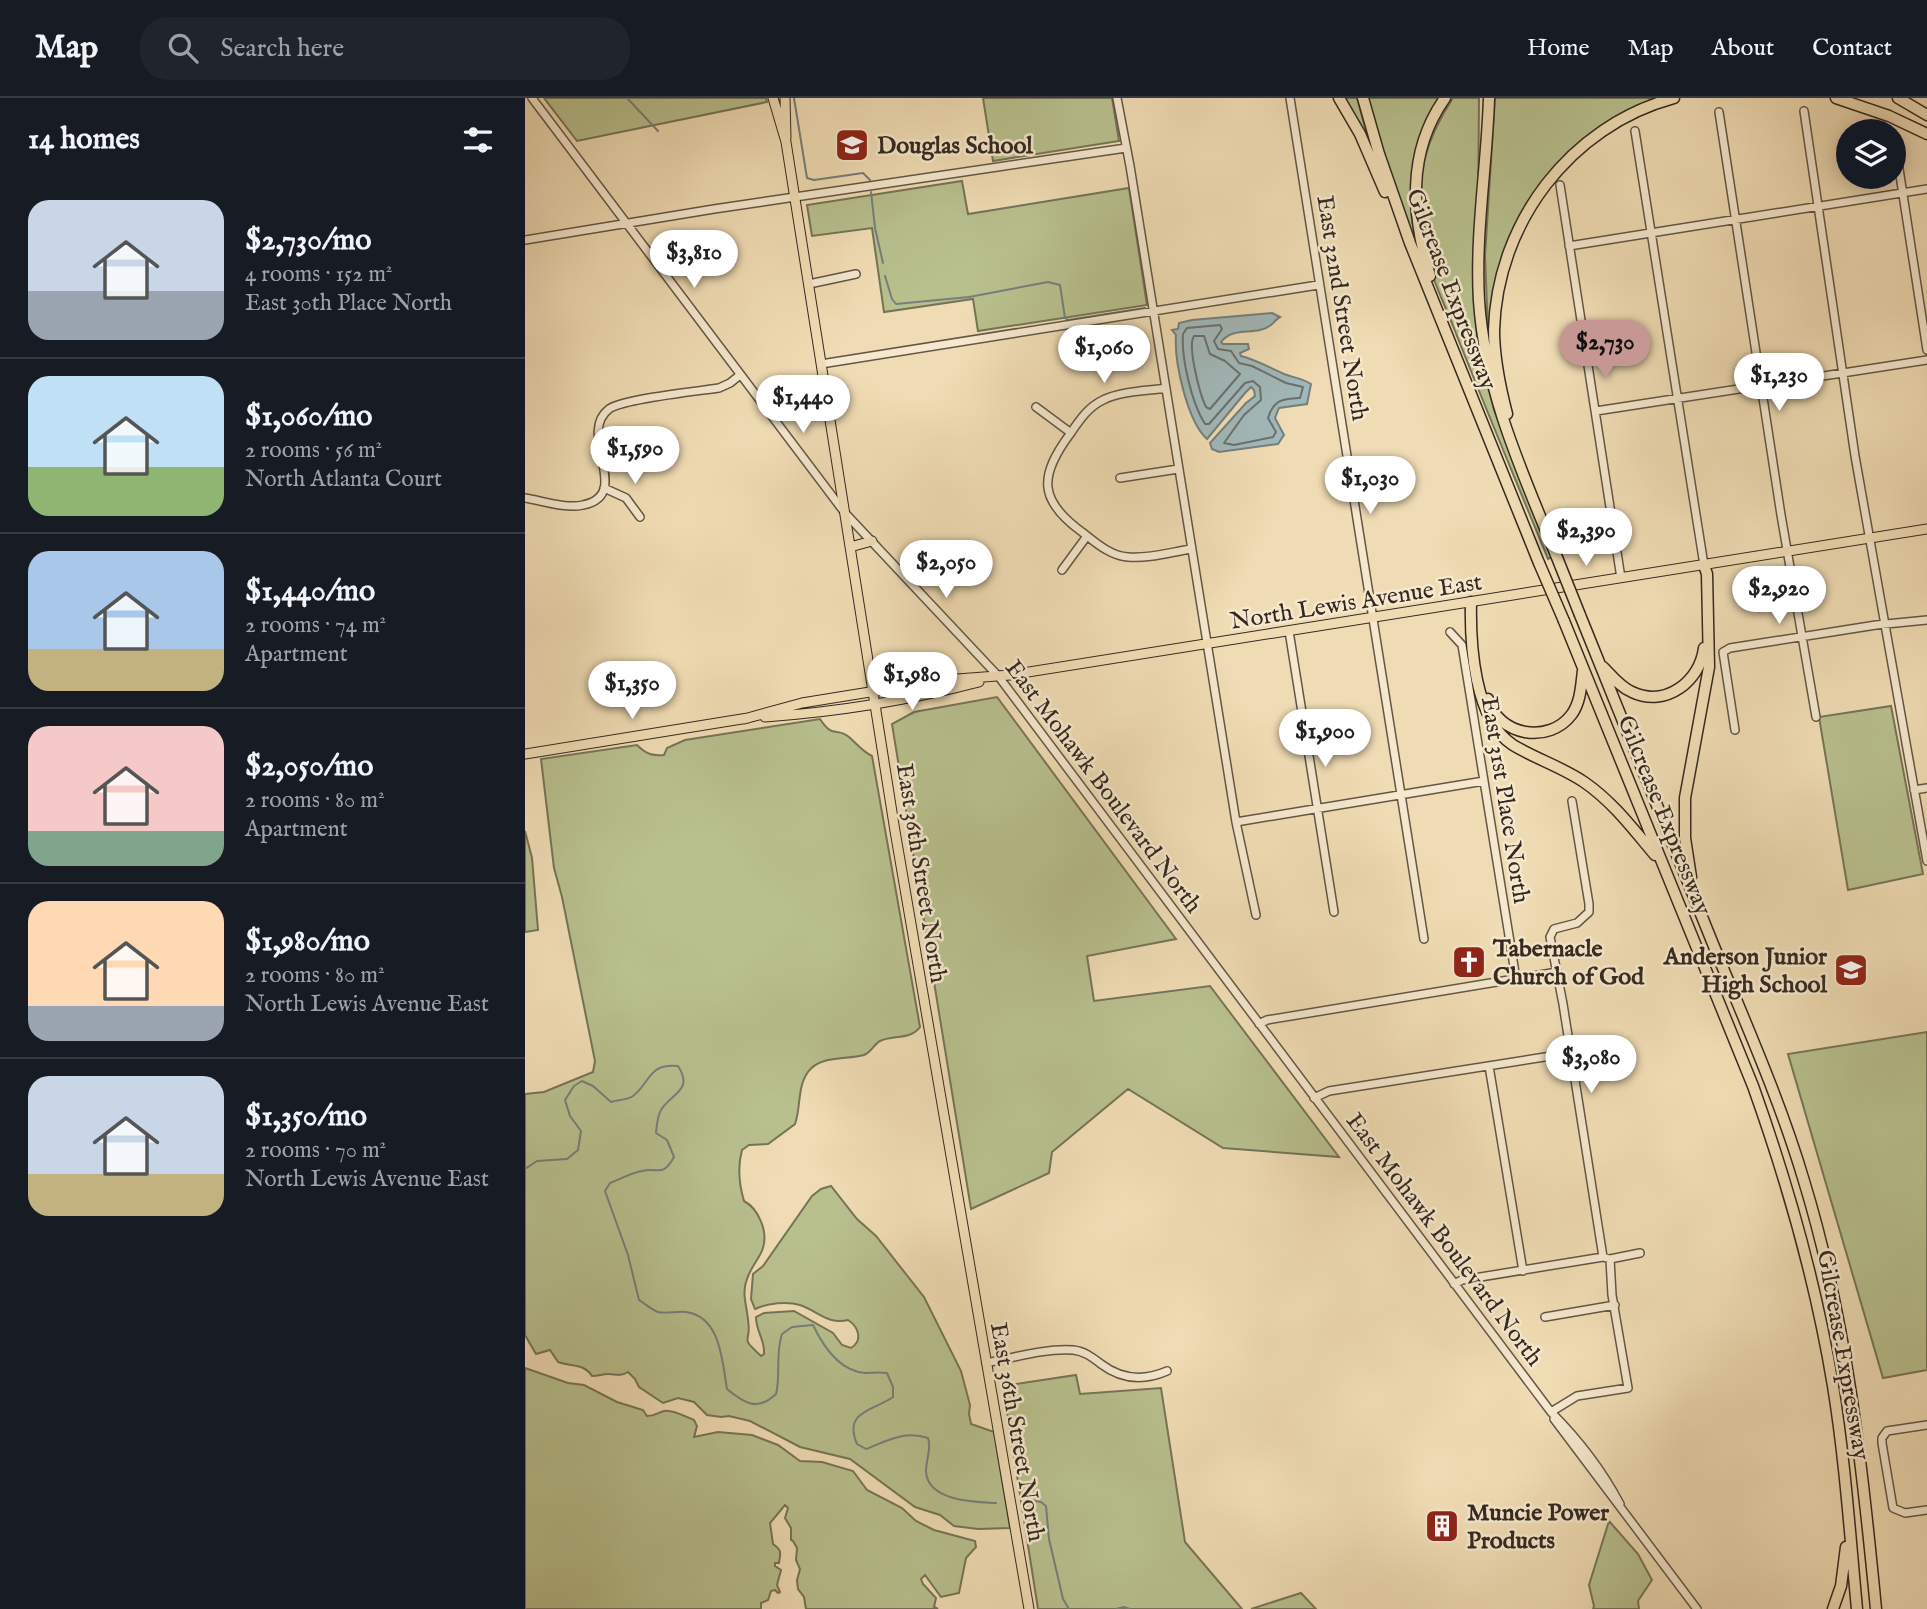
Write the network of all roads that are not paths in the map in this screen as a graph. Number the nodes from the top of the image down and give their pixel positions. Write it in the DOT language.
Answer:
graph roads {
  1 [pos="532,98"];
  2 [pos="773,98"];
  3 [pos="785,98"];
  4 [pos="1117,98"];
  5 [pos="1290,98"];
  6 [pos="1339,98"];
  7 [pos="1363,98"];
  8 [pos="1445,98"];
  9 [pos="1487,98"];
  10 [pos="1674,98"];
  11 [pos="1836,98"];
  12 [pos="1893,98"];
  13 [pos="1898,98"];
  14 [pos="1914,107"];
  15 [pos="1804,111"];
  16 [pos="1719,112"];
  17 [pos="1927,115"];
  18 [pos="1635,131"];
  19 [pos="1927,134"];
  20 [pos="786,142"];
  21 [pos="1125,148"];
  22 [pos="1560,185"];
  23 [pos="1901,189"];
  24 [pos="1927,189"];
  25 [pos="1902,194"];
  26 [pos="795,197"];
  27 [pos="1818,206"];
  28 [pos="1736,218"];
  29 [pos="626,223"];
  30 [pos="1652,232"];
  31 [pos="525,240"];
  32 [pos="1569,246"];
  33 [pos="856,274"];
  34 [pos="809,284"];
  35 [pos="1318,285"];
  36 [pos="1434,304"];
  37 [pos="1153,312"];
  38 [pos="1447,336"];
  39 [pos="1927,350"];
  40 [pos="1927,360"];
  41 [pos="821,364"];
  42 [pos="1843,372"];
  43 [pos="740,375"];
  44 [pos="1761,386"];
  45 [pos="1166,388"];
  46 [pos="1678,398"];
  47 [pos="1036,408"];
  48 [pos="1595,411"];
  49 [pos="1071,433"];
  50 [pos="1178,469"];
  51 [pos="1523,476"];
  52 [pos="1120,478"];
  53 [pos="604,488"];
  54 [pos="525,498"];
  55 [pos="845,513"];
  56 [pos="640,517"];
  57 [pos="1927,529"];
  58 [pos="1087,536"];
  59 [pos="1871,538"];
  60 [pos="871,541"];
  61 [pos="850,547"];
  62 [pos="1191,549"];
  63 [pos="1788,551"];
  64 [pos="1704,565"];
  65 [pos="1062,570"];
  66 [pos="1621,578"];
  67 [pos="1471,602"];
  68 [pos="1371,617"];
  69 [pos="1927,620"];
  70 [pos="1886,625"];
  71 [pos="1289,631"];
  72 [pos="1450,632"];
  73 [pos="1803,637"];
  74 [pos="1207,644"];
  75 [pos="1599,663"];
  76 [pos="1583,668"];
  77 [pos="999,677"];
  78 [pos="873,692"];
  79 [pos="875,703"];
  80 [pos="1816,717"];
  81 [pos="744,719"];
  82 [pos="1735,730"];
  83 [pos="525,754"];
  84 [pos="1484,781"];
  85 [pos="1927,788"];
  86 [pos="1914,790"];
  87 [pos="1399,796"];
  88 [pos="1572,801"];
  89 [pos="1318,809"];
  90 [pos="1236,822"];
  91 [pos="1927,861"];
  92 [pos="1661,863"];
  93 [pos="1694,897"];
  94 [pos="1334,912"];
  95 [pos="1256,915"];
  96 [pos="1424,939"];
  97 [pos="1557,972"];
  98 [pos="1516,979"];
  99 [pos="1259,1024"];
  100 [pos="1570,1053"];
  101 [pos="1489,1066"];
  102 [pos="1314,1098"];
  103 [pos="1640,1254"];
  104 [pos="1606,1258"];
  105 [pos="1523,1270"];
  106 [pos="1454,1284"];
  107 [pos="1615,1305"];
  108 [pos="1545,1317"];
  109 [pos="986,1363"];
  110 [pos="1167,1371"];
  111 [pos="1551,1412"];
  112 [pos="1927,1425"];
  113 [pos="1927,1510"];
  114 [pos="1849,1524"];
  115 [pos="1029,1609"];
  116 [pos="1696,1609"];
  117 [pos="1833,1609"];
  118 [pos="1857,1609"];
  119 [pos="1877,1609"];
  1 -- 29 [label="street, East Mohawk Boulevard North"];
  2 -- 20 [label="main road, East 36th Street North"];
  3 -- 20 [label="main road, East 36th Street North"];
  4 -- 21 [label="street"];
  5 -- 35 [label="street, East 32nd Street North"];
  6 -- 36 [label="highway"];
  7 -- 36 [label="highway, Gilcrease Expressway"];
  8 -- 38 [label="highway"];
  9 -- 51 [label="highway, Gilcrease Expressway"];
  10 -- 51 [label="highway"];
  11 -- 19 [label="highway"];
  12 -- 14 [label="highway"];
  13 -- 14 [label="highway"];
  14 -- 17 [label="highway"];
  15 -- 27 [label="street"];
  16 -- 28 [label="street"];
  18 -- 30 [label="street"];
  20 -- 26 [label="main road, East 36th Street North"];
  21 -- 26 [label="street"];
  21 -- 37 [label="street"];
  22 -- 32 [label="street"];
  23 -- 25 [label="street"];
  24 -- 25 [label="street"];
  25 -- 27 [label="street"];
  25 -- 39 [label="street"];
  26 -- 29 [label="street"];
  26 -- 34 [label="main road, East 36th Street North"];
  27 -- 28 [label="street"];
  27 -- 42 [label="street"];
  28 -- 30 [label="street"];
  28 -- 44 [label="street"];
  29 -- 31 [label="street"];
  29 -- 43 [label="street, East Mohawk Boulevard North"];
  30 -- 32 [label="street"];
  30 -- 46 [label="street"];
  32 -- 48 [label="street"];
  33 -- 34 [label="street"];
  34 -- 41 [label="main road, East 36th Street North"];
  35 -- 37 [label="street"];
  35 -- 68 [label="street, East 32nd Street North"];
  36 -- 38 [label="highway, Gilcrease Expressway"];
  37 -- 41 [label="street"];
  37 -- 45 [label="street"];
  38 -- 76 [label="highway, Gilcrease Expressway, bridge"];
  40 -- 42 [label="street"];
  41 -- 55 [label="main road, East 36th Street North"];
  42 -- 44 [label="street"];
  42 -- 59 [label="street"];
  43 -- 53 [label="street"];
  43 -- 55 [label="street, East Mohawk Boulevard North"];
  44 -- 46 [label="street"];
  44 -- 63 [label="street"];
  45 -- 49 [label="street"];
  45 -- 50 [label="street"];
  46 -- 48 [label="street"];
  46 -- 64 [label="street"];
  47 -- 49 [label="street"];
  48 -- 66 [label="street"];
  49 -- 58 [label="street"];
  50 -- 52 [label="street"];
  50 -- 62 [label="street"];
  51 -- 75 [label="highway, Gilcrease Expressway, bridge"];
  53 -- 54 [label="street"];
  53 -- 56 [label="street"];
  55 -- 60 [label="street, East Mohawk Boulevard North"];
  55 -- 61 [label="main road, East 36th Street North"];
  57 -- 59 [label="main road, North Lewis Avenue East"];
  58 -- 62 [label="street"];
  58 -- 65 [label="street"];
  59 -- 63 [label="main road, North Lewis Avenue East"];
  59 -- 70 [label="street"];
  60 -- 61 [label="main road"];
  60 -- 77 [label="street, East Mohawk Boulevard North"];
  61 -- 78 [label="main road, East 36th Street North"];
  62 -- 74 [label="street"];
  63 -- 64 [label="main road, North Lewis Avenue East"];
  63 -- 73 [label="street"];
  64 -- 66 [label="main road, North Lewis Avenue East"];
  64 -- 75 [label="highway"];
  64 -- 93 [label="highway"];
  66 -- 67 [label="main road, North Lewis Avenue East"];
  67 -- 68 [label="main road, North Lewis Avenue East"];
  67 -- 76 [label="highway"];
  67 -- 92 [label="highway"];
  68 -- 71 [label="main road, North Lewis Avenue East"];
  68 -- 87 [label="street, East 32nd Street North"];
  69 -- 70 [label="street"];
  70 -- 73 [label="street"];
  70 -- 86 [label="street"];
  71 -- 74 [label="main road, North Lewis Avenue East"];
  71 -- 89 [label="street"];
  72 -- 84 [label="street, East 31st Place North"];
  73 -- 80 [label="street"];
  73 -- 82 [label="street"];
  74 -- 77 [label="main road, North Lewis Avenue East"];
  74 -- 90 [label="street"];
  75 -- 93 [label="highway, Gilcrease Expressway"];
  76 -- 92 [label="highway, Gilcrease Expressway"];
  77 -- 78 [label="main road, North Lewis Avenue East"];
  77 -- 79 [label="main road, North Lewis Avenue East"];
  77 -- 99 [label="street, East Mohawk Boulevard North"];
  78 -- 79 [label="main road, East 36th Street North"];
  78 -- 81 [label="main road, North Lewis Avenue East"];
  79 -- 81 [label="main road, North Lewis Avenue East"];
  79 -- 109 [label="main road, East 36th Street North"];
  81 -- 83 [label="main road, North Lewis Avenue East"];
  84 -- 87 [label="street"];
  84 -- 98 [label="street, East 31st Place North"];
  85 -- 86 [label="street"];
  86 -- 91 [label="street"];
  87 -- 89 [label="street"];
  87 -- 96 [label="street, East 32nd Street North"];
  88 -- 97 [label="street, East 31st Place North"];
  89 -- 90 [label="street"];
  89 -- 94 [label="street"];
  90 -- 95 [label="street"];
  92 -- 114 [label="highway, Gilcrease Expressway"];
  93 -- 119 [label="highway, Gilcrease Expressway"];
  97 -- 98 [label="street"];
  97 -- 100 [label="street, East 31st Place North"];
  98 -- 99 [label="street"];
  99 -- 102 [label="street, East Mohawk Boulevard North"];
  100 -- 101 [label="street"];
  100 -- 104 [label="street, East 31st Place North"];
  101 -- 102 [label="street"];
  101 -- 105 [label="street"];
  102 -- 106 [label="street, East Mohawk Boulevard North"];
  103 -- 104 [label="street"];
  104 -- 105 [label="street"];
  104 -- 107 [label="street, East 31st Place North"];
  105 -- 106 [label="street"];
  106 -- 111 [label="street, East Mohawk Boulevard North"];
  107 -- 108 [label="street"];
  107 -- 111 [label="street, East 31st Place North"];
  109 -- 110 [label="street"];
  109 -- 115 [label="main road, East 36th Street North"];
  111 -- 116 [label="street, East Mohawk Boulevard North"];
  112 -- 113 [label="street"];
  114 -- 117 [label="highway"];
  114 -- 118 [label="highway, Gilcrease Expressway"];
}
